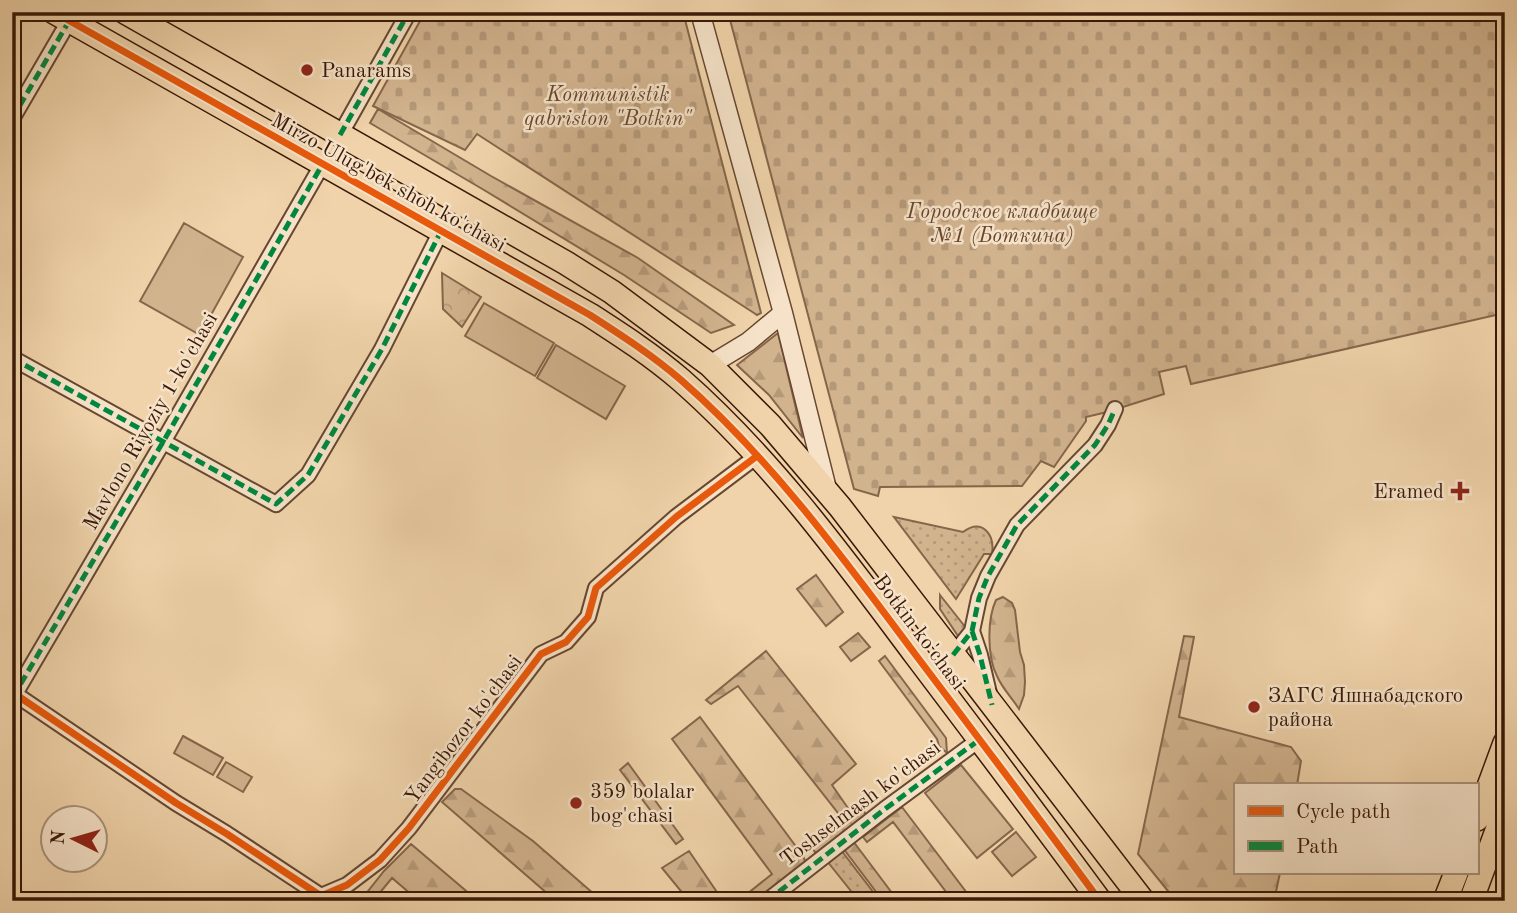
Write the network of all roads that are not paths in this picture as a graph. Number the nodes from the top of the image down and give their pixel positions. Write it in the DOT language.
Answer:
graph roads {
  1 [pos="125,12"];
  2 [pos="410,12"];
  3 [pos="700,12"];
  4 [pos="61,17"];
  5 [pos="12,119"];
  6 [pos="340,135"];
  7 [pos="322,164"];
  8 [pos="441,231"];
  9 [pos="783,313"];
  10 [pos="12,358"];
  11 [pos="715,370"];
  12 [pos="698,396"];
  13 [pos="1115,409"];
  14 [pos="163,442"];
  15 [pos="757,456"];
  16 [pos="828,493"];
  17 [pos="972,631"];
  18 [pos="953,655"];
  19 [pos="14,696"];
  20 [pos="992,705"];
  21 [pos="979,740"];
  22 [pos="1505,743"];
  23 [pos="1505,809"];
  24 [pos="1478,816"];
  25 [pos="1484,842"];
  26 [pos="1098,843"];
  27 [pos="1072,863"];
  28 [pos="1478,869"];
  29 [pos="1456,874"];
  30 [pos="1477,874"];
  31 [pos="767,901"];
  32 [pos="1100,901"];
  33 [pos="1143,901"];
  34 [pos="1445,901"];
  35 [pos="1471,901"];
  1 -- 6 [label="main road, Mirzo Ulug'bek shoh ko'chasi"];
  2 -- 6 [label="street"];
  3 -- 9 [label="street, Botkin ko'chasi"];
  4 -- 5 [label="street"];
  4 -- 7 [label="main road, Mirzo Ulug'bek shoh ko'chasi"];
  6 -- 7 [label="main road"];
  6 -- 11 [label="main road, Mirzo Ulug'bek shoh ko'chasi"];
  7 -- 8 [label="main road, Mirzo Ulug'bek shoh ko'chasi"];
  7 -- 14 [label="street, Mavlono Riyoziy 1-ko'chasi"];
  8 -- 12 [label="main road, Mirzo Ulug'bek shoh ko'chasi"];
  8 -- 14 [label="street"];
  9 -- 11 [label="street"];
  9 -- 16 [label="street, Botkin ko'chasi"];
  10 -- 14 [label="street"];
  11 -- 12 [label="main road"];
  11 -- 16 [label="main road, Botkin ko'chasi"];
  12 -- 15 [label="main road, Botkin ko'chasi"];
  13 -- 17 [label="street"];
  14 -- 19 [label="street, Mavlono Riyoziy 1-ko'chasi"];
  15 -- 19 [label="street, Yangibozor ko'chasi"];
  15 -- 21 [label="main road, Botkin ko'chasi"];
  16 -- 18 [label="main road, Botkin ko'chasi"];
  17 -- 18 [label="street"];
  17 -- 20 [label="street"];
  18 -- 20 [label="main road, Botkin ko'chasi"];
  20 -- 26 [label="main road, Botkin ko'chasi"];
  21 -- 27 [label="main road, Botkin ko'chasi"];
  21 -- 31 [label="street, Toshselmash ko'chasi"];
  22 -- 24 [label="main road"];
  23 -- 25 [label="main road"];
  25 -- 28 [label="main road"];
  26 -- 27 [label="main road"];
  26 -- 33 [label="main road, Botkin ko'chasi"];
  27 -- 32 [label="main road, Botkin ko'chasi"];
  29 -- 34 [label="main road"];
  30 -- 35 [label="main road"];
}
